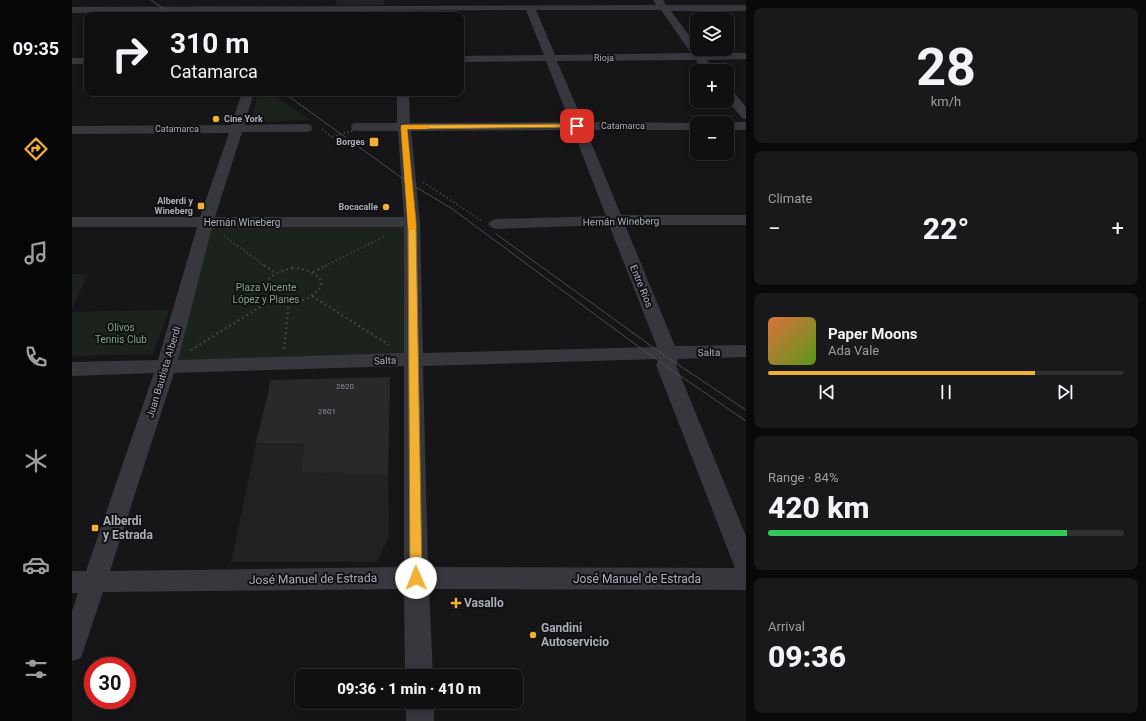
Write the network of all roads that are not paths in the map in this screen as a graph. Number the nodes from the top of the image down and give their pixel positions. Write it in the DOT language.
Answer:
graph roads {
  1 [pos="78,0"];
  2 [pos="169,0"];
  3 [pos="491,4"];
  4 [pos="571,4"];
  5 [pos="661,4"];
  6 [pos="72,6"];
  7 [pos="530,7"];
  8 [pos="279,8"];
  9 [pos="746,8"];
  10 [pos="72,10"];
  11 [pos="125,12"];
  12 [pos="188,12"];
  13 [pos="401,12"];
  14 [pos="746,56"];
  15 [pos="698,57"];
  16 [pos="550,58"];
  17 [pos="464,59"];
  18 [pos="72,61"];
  19 [pos="84,61"];
  20 [pos="704,64"];
  21 [pos="247,96"];
  22 [pos="403,96"];
  23 [pos="734,100"];
  24 [pos="746,115"];
  25 [pos="577,126"];
  26 [pos="690,126"];
  27 [pos="734,126"];
  28 [pos="746,126"];
  29 [pos="404,127"];
  30 [pos="306,128"];
  31 [pos="238,129"];
  32 [pos="355,129"];
  33 [pos="72,130"];
  34 [pos="615,220"];
  35 [pos="746,220"];
  36 [pos="72,222"];
  37 [pos="206,222"];
  38 [pos="412,222"];
  39 [pos="496,224"];
  40 [pos="746,351"];
  41 [pos="668,352"];
  42 [pos="414,360"];
  43 [pos="166,367"];
  44 [pos="72,369"];
  45 [pos="746,566"];
  46 [pos="416,578"];
  47 [pos="746,579"];
  48 [pos="82,583"];
  49 [pos="72,649"];
  50 [pos="419,669"];
  51 [pos="420,709"];
  52 [pos="420,721"];
  1 -- 6 [label="street"];
  2 -- 12 [label="street"];
  3 -- 7 [label="street"];
  3 -- 13 [label="street"];
  4 -- 5 [label="street"];
  4 -- 7 [label="street"];
  5 -- 9 [label="street"];
  5 -- 15 [label="street"];
  7 -- 16 [label="street, Entre Ríos"];
  8 -- 12 [label="street"];
  8 -- 13 [label="street"];
  10 -- 11 [label="street"];
  14 -- 15 [label="street, Rioja"];
  15 -- 16 [label="street, Rioja"];
  15 -- 20 [label="street"];
  16 -- 17 [label="street, Rioja"];
  16 -- 25 [label="street, Entre Ríos"];
  18 -- 19 [label="street"];
  21 -- 31 [label="street, Juan Bautista Alberdi"];
  22 -- 29 [label="street"];
  23 -- 24 [label="street"];
  25 -- 26 [label="street, Catamarca"];
  25 -- 29 [label="street, Catamarca"];
  25 -- 34 [label="street, Entre Ríos"];
  27 -- 28 [label="street"];
  29 -- 32 [label="street, Catamarca"];
  29 -- 38 [label="street"];
  30 -- 31 [label="street, Catamarca"];
  31 -- 33 [label="street, Catamarca"];
  31 -- 37 [label="street, Juan Bautista Alberdi"];
  34 -- 35 [label="street, Hernán Wineberg"];
  34 -- 39 [label="street, Hernán Wineberg"];
  34 -- 41 [label="street, Entre Ríos"];
  36 -- 37 [label="street, Hernán Wineberg"];
  37 -- 38 [label="street, Hernán Wineberg"];
  37 -- 43 [label="street, Juan Bautista Alberdi"];
  38 -- 42 [label="street"];
  40 -- 41 [label="street, Salta"];
  41 -- 42 [label="street, Salta"];
  41 -- 45 [label="street, Entre Ríos"];
  42 -- 43 [label="street, Salta"];
  42 -- 46 [label="street"];
  43 -- 44 [label="street, Salta"];
  43 -- 48 [label="street, Juan Bautista Alberdi"];
  46 -- 47 [label="street, José Manuel de Estrada"];
  46 -- 48 [label="street, José Manuel de Estrada"];
  46 -- 50 [label="street"];
  48 -- 49 [label="street, Juan Bautista Alberdi"];
  51 -- 52 [label="street"];
}
